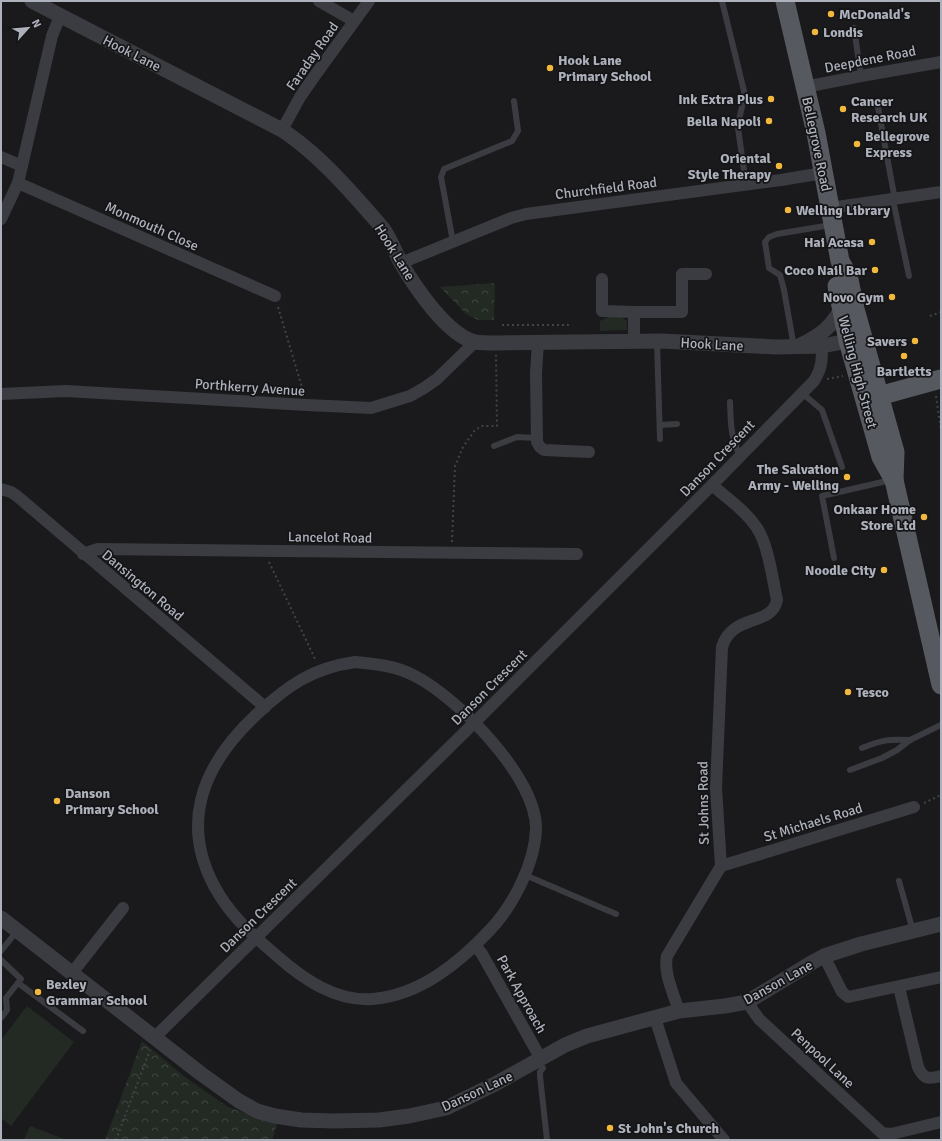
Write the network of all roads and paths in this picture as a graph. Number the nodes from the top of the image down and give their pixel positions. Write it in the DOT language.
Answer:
graph roads {
  1 [pos="32,1"];
  2 [pos="319,1"];
  3 [pos="369,1"];
  4 [pos="722,1"];
  5 [pos="785,1"];
  6 [pos="60,16"];
  7 [pos="354,21"];
  8 [pos="854,28"];
  9 [pos="941,62"];
  10 [pos="861,76"];
  11 [pos="805,87"];
  12 [pos="514,101"];
  13 [pos="877,102"];
  14 [pos="282,130"];
  15 [pos="1,157"];
  16 [pos="22,166"];
  17 [pos="823,173"];
  18 [pos="18,183"];
  19 [pos="746,185"];
  20 [pos="941,192"];
  21 [pos="894,200"];
  22 [pos="832,216"];
  23 [pos="1,219"];
  24 [pos="453,242"];
  25 [pos="402,263"];
  26 [pos="706,274"];
  27 [pos="909,276"];
  28 [pos="602,279"];
  29 [pos="275,296"];
  30 [pos="848,309"];
  31 [pos="634,312"];
  32 [pos="941,312"];
  33 [pos="930,316"];
  34 [pos="502,325"];
  35 [pos="848,341"];
  36 [pos="475,342"];
  37 [pos="538,342"];
  38 [pos="568,342"];
  39 [pos="634,342"];
  40 [pos="657,342"];
  41 [pos="797,346"];
  42 [pos="822,346"];
  43 [pos="496,351"];
  44 [pos="844,376"];
  45 [pos="826,380"];
  46 [pos="938,387"];
  47 [pos="802,393"];
  48 [pos="1,394"];
  49 [pos="872,398"];
  50 [pos="730,402"];
  51 [pos="307,405"];
  52 [pos="660,424"];
  53 [pos="677,424"];
  54 [pos="941,431"];
  55 [pos="537,438"];
  56 [pos="660,439"];
  57 [pos="494,446"];
  58 [pos="589,452"];
  59 [pos="740,456"];
  60 [pos="842,467"];
  61 [pos="894,480"];
  62 [pos="712,485"];
  63 [pos="2,491"];
  64 [pos="452,545"];
  65 [pos="83,554"];
  66 [pos="577,554"];
  67 [pos="267,557"];
  68 [pos="834,558"];
  69 [pos="320,670"];
  70 [pos="941,685"];
  71 [pos="265,707"];
  72 [pos="475,722"];
  73 [pos="941,725"];
  74 [pos="910,740"];
  75 [pos="862,748"];
  76 [pos="850,770"];
  77 [pos="941,795"];
  78 [pos="914,807"];
  79 [pos="721,866"];
  80 [pos="524,875"];
  81 [pos="898,881"];
  82 [pos="123,908"];
  83 [pos="616,914"];
  84 [pos="1,918"];
  85 [pos="941,924"];
  86 [pos="17,931"];
  87 [pos="913,931"];
  88 [pos="256,938"];
  89 [pos="475,945"];
  90 [pos="1,951"];
  91 [pos="824,956"];
  92 [pos="1,960"];
  93 [pos="72,973"];
  94 [pos="941,977"];
  95 [pos="18,983"];
  96 [pos="899,987"];
  97 [pos="747,1002"];
  98 [pos="680,1011"];
  99 [pos="1,1018"];
  100 [pos="656,1018"];
  101 [pos="83,1031"];
  102 [pos="154,1037"];
  103 [pos="541,1067"];
  104 [pos="941,1076"];
  105 [pos="941,1122"];
  106 [pos="116,1140"];
  107 [pos="547,1140"];
  108 [pos="724,1140"];
  1 -- 6 [label="street, Hook Lane"];
  2 -- 7 [label="street"];
  3 -- 7 [label="street, Faraday Road"];
  4 -- 19 [label="lane"];
  5 -- 11 [label="main road, Bellegrove Road"];
  6 -- 14 [label="street, Hook Lane"];
  6 -- 16 [label="street"];
  7 -- 14 [label="street, Faraday Road"];
  8 -- 10 [label="lane"];
  9 -- 10 [label="street, Deepdene Road"];
  10 -- 11 [label="street, Deepdene Road"];
  11 -- 17 [label="main road, Bellegrove Road"];
  12 -- 24 [label="lane"];
  13 -- 21 [label="lane"];
  14 -- 25 [label="street, Hook Lane"];
  15 -- 16 [label="street"];
  16 -- 18 [label="street"];
  17 -- 19 [label="street, Churchfield Road"];
  17 -- 22 [label="main road, Bellegrove Road"];
  18 -- 23 [label="street"];
  18 -- 29 [label="street, Monmouth Close"];
  19 -- 24 [label="street, Churchfield Road"];
  20 -- 21 [label="street"];
  21 -- 22 [label="street"];
  21 -- 27 [label="lane"];
  22 -- 30 [label="main road, Bellegrove Road"];
  22 -- 41 [label="lane"];
  24 -- 25 [label="street, Churchfield Road"];
  25 -- 36 [label="street, Hook Lane"];
  26 -- 31 [label="street"];
  28 -- 31 [label="street"];
  29 -- 51 [label="path"];
  30 -- 35 [label="main road, Welling High Street"];
  30 -- 41 [label="street"];
  30 -- 49 [label="main road, Welling High Street"];
  31 -- 39 [label="street"];
  32 -- 33 [label="path"];
  34 -- 38 [label="path"];
  35 -- 42 [label="street, Hook Lane"];
  35 -- 49 [label="main road, Welling High Street"];
  36 -- 37 [label="street, Hook Lane"];
  36 -- 51 [label="street, Porthkerry Avenue"];
  37 -- 38 [label="street, Hook Lane"];
  37 -- 55 [label="street"];
  38 -- 39 [label="street, Hook Lane"];
  39 -- 40 [label="street, Hook Lane"];
  40 -- 41 [label="street, Hook Lane"];
  40 -- 52 [label="lane"];
  41 -- 42 [label="street, Hook Lane"];
  42 -- 47 [label="street, Danson Crescent"];
  43 -- 64 [label="path"];
  44 -- 45 [label="path"];
  46 -- 49 [label="main road"];
  46 -- 54 [label="path"];
  47 -- 59 [label="street, Danson Crescent"];
  47 -- 60 [label="lane"];
  48 -- 51 [label="street, Porthkerry Avenue"];
  49 -- 61 [label="main road, Welling High Street"];
  50 -- 59 [label="lane"];
  52 -- 53 [label="lane"];
  52 -- 56 [label="lane"];
  55 -- 57 [label="lane"];
  55 -- 58 [label="street"];
  59 -- 62 [label="street, Danson Crescent"];
  61 -- 68 [label="lane"];
  61 -- 70 [label="main road, Welling High Street"];
  62 -- 72 [label="street, Danson Crescent"];
  62 -- 79 [label="street, St Johns Road"];
  63 -- 65 [label="street, Dansington Road"];
  65 -- 66 [label="street, Lancelot Road"];
  65 -- 71 [label="street, Dansington Road"];
  67 -- 69 [label="path"];
  69 -- 71 [label="street"];
  69 -- 72 [label="street"];
  71 -- 88 [label="street"];
  72 -- 80 [label="street"];
  72 -- 88 [label="street, Danson Crescent"];
  73 -- 74 [label="lane"];
  74 -- 75 [label="lane"];
  74 -- 76 [label="lane"];
  77 -- 78 [label="path"];
  78 -- 79 [label="street, St Michaels Road"];
  79 -- 98 [label="street"];
  80 -- 83 [label="lane"];
  80 -- 89 [label="street"];
  81 -- 87 [label="lane"];
  82 -- 93 [label="street"];
  84 -- 86 [label="street, Danson Lane"];
  85 -- 87 [label="street, Danson Lane"];
  86 -- 90 [label="lane"];
  86 -- 93 [label="street, Danson Lane"];
  87 -- 91 [label="street, Danson Lane"];
  88 -- 89 [label="street"];
  88 -- 102 [label="street, Danson Crescent"];
  89 -- 103 [label="street, Park Approach"];
  91 -- 96 [label="street"];
  91 -- 97 [label="street, Danson Lane"];
  92 -- 95 [label="lane"];
  93 -- 102 [label="street, Danson Lane"];
  94 -- 96 [label="street"];
  95 -- 99 [label="lane"];
  95 -- 101 [label="lane"];
  96 -- 104 [label="street"];
  97 -- 98 [label="street, Danson Lane"];
  97 -- 105 [label="street, Penpool Lane"];
  98 -- 100 [label="street, Danson Lane"];
  100 -- 103 [label="street, Danson Lane"];
  100 -- 108 [label="street"];
  102 -- 103 [label="street, Danson Lane"];
  102 -- 106 [label="path"];
  103 -- 107 [label="lane"];
}
